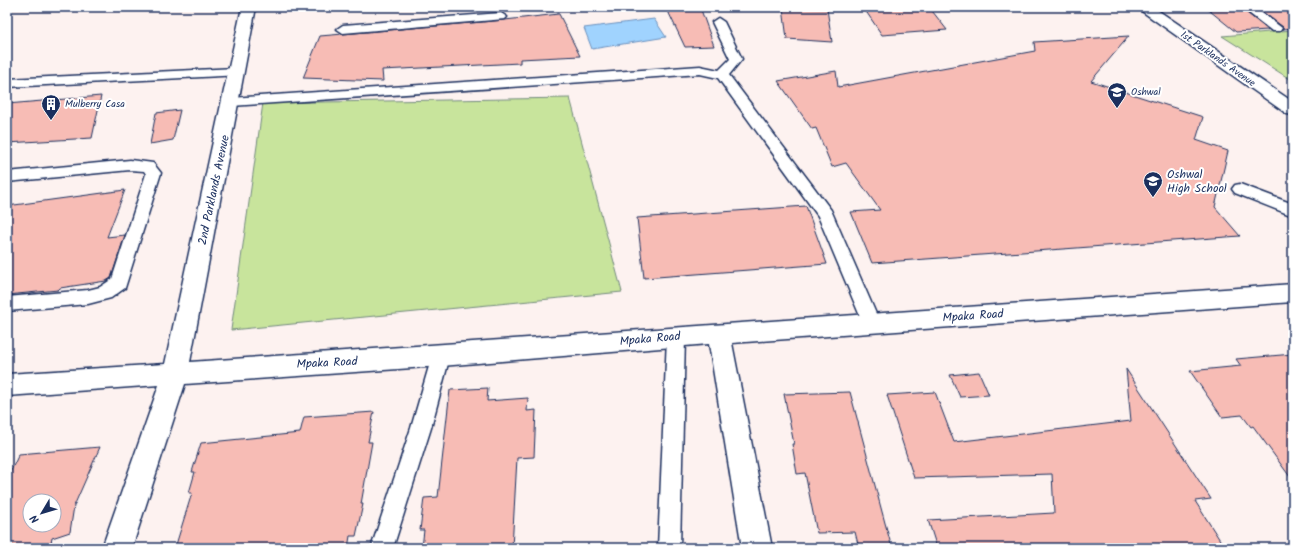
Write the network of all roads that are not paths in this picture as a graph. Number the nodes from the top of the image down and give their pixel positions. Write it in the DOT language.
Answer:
graph roads {
  1 [pos="249,7"];
  2 [pos="435,7"];
  3 [pos="1143,7"];
  4 [pos="1247,7"];
  5 [pos="501,18"];
  6 [pos="432,21"];
  7 [pos="718,22"];
  8 [pos="1276,28"];
  9 [pos="343,29"];
  10 [pos="236,72"];
  11 [pos="722,75"];
  12 [pos="7,83"];
  13 [pos="232,102"];
  14 [pos="1293,110"];
  15 [pos="7,177"];
  16 [pos="1240,189"];
  17 [pos="1293,210"];
  18 [pos="1293,293"];
  19 [pos="7,304"];
  20 [pos="871,323"];
  21 [pos="718,334"];
  22 [pos="676,337"];
  23 [pos="441,356"];
  24 [pos="176,372"];
  25 [pos="7,385"];
  26 [pos="117,548"];
  27 [pos="382,548"];
  28 [pos="669,548"];
  29 [pos="757,548"];
  1 -- 10 [label="street, 2nd Parklands Avenue"];
  2 -- 6 [label="lane"];
  3 -- 14 [label="street, 1st Parklands Avenue"];
  4 -- 8 [label="lane"];
  5 -- 6 [label="lane"];
  6 -- 9 [label="lane"];
  7 -- 11 [label="lane"];
  10 -- 12 [label="lane"];
  10 -- 13 [label="street, 2nd Parklands Avenue"];
  11 -- 13 [label="lane"];
  11 -- 20 [label="lane"];
  13 -- 24 [label="street, 2nd Parklands Avenue"];
  15 -- 19 [label="lane"];
  16 -- 17 [label="lane"];
  18 -- 20 [label="street, Mpaka Road"];
  20 -- 21 [label="street, Mpaka Road"];
  21 -- 22 [label="street, Mpaka Road"];
  21 -- 29 [label="street"];
  22 -- 23 [label="street, Mpaka Road"];
  22 -- 28 [label="lane"];
  23 -- 24 [label="street, Mpaka Road"];
  23 -- 27 [label="lane"];
  24 -- 25 [label="street, Mpaka Road"];
  24 -- 26 [label="street, 2nd Parklands Avenue"];
}
